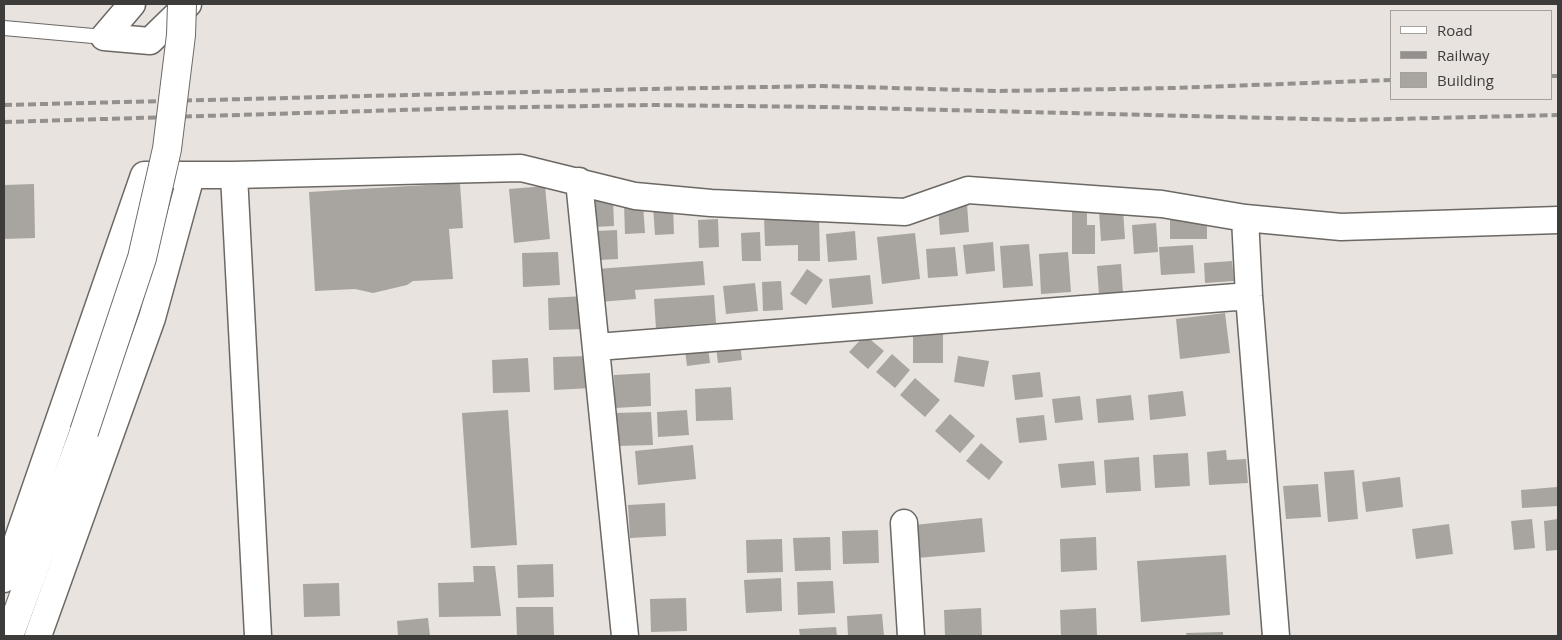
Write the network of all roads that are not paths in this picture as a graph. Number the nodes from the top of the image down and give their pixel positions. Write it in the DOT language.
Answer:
graph roads {
  1 [pos="132,4"];
  2 [pos="182,4"];
  3 [pos="188,4"];
  4 [pos="4,28"];
  5 [pos="104,37"];
  6 [pos="234,175"];
  7 [pos="191,176"];
  8 [pos="579,181"];
  9 [pos="1245,218"];
  10 [pos="1558,220"];
  11 [pos="1249,296"];
  12 [pos="597,347"];
  13 [pos="904,523"];
  14 [pos="4,579"];
  15 [pos="9,636"];
  16 [pos="38,636"];
  17 [pos="258,636"];
  18 [pos="625,636"];
  19 [pos="911,636"];
  20 [pos="1276,636"];
  1 -- 5 [label="street"];
  2 -- 15 [label="street, bridge"];
  3 -- 5 [label="street"];
  4 -- 5 [label="lane"];
  6 -- 7 [label="street"];
  6 -- 8 [label="street"];
  6 -- 17 [label="street"];
  7 -- 14 [label="street"];
  7 -- 16 [label="street"];
  8 -- 9 [label="street"];
  8 -- 12 [label="street"];
  9 -- 10 [label="street"];
  9 -- 11 [label="street"];
  11 -- 12 [label="street"];
  11 -- 20 [label="street"];
  12 -- 18 [label="street"];
  13 -- 19 [label="street"];
}
